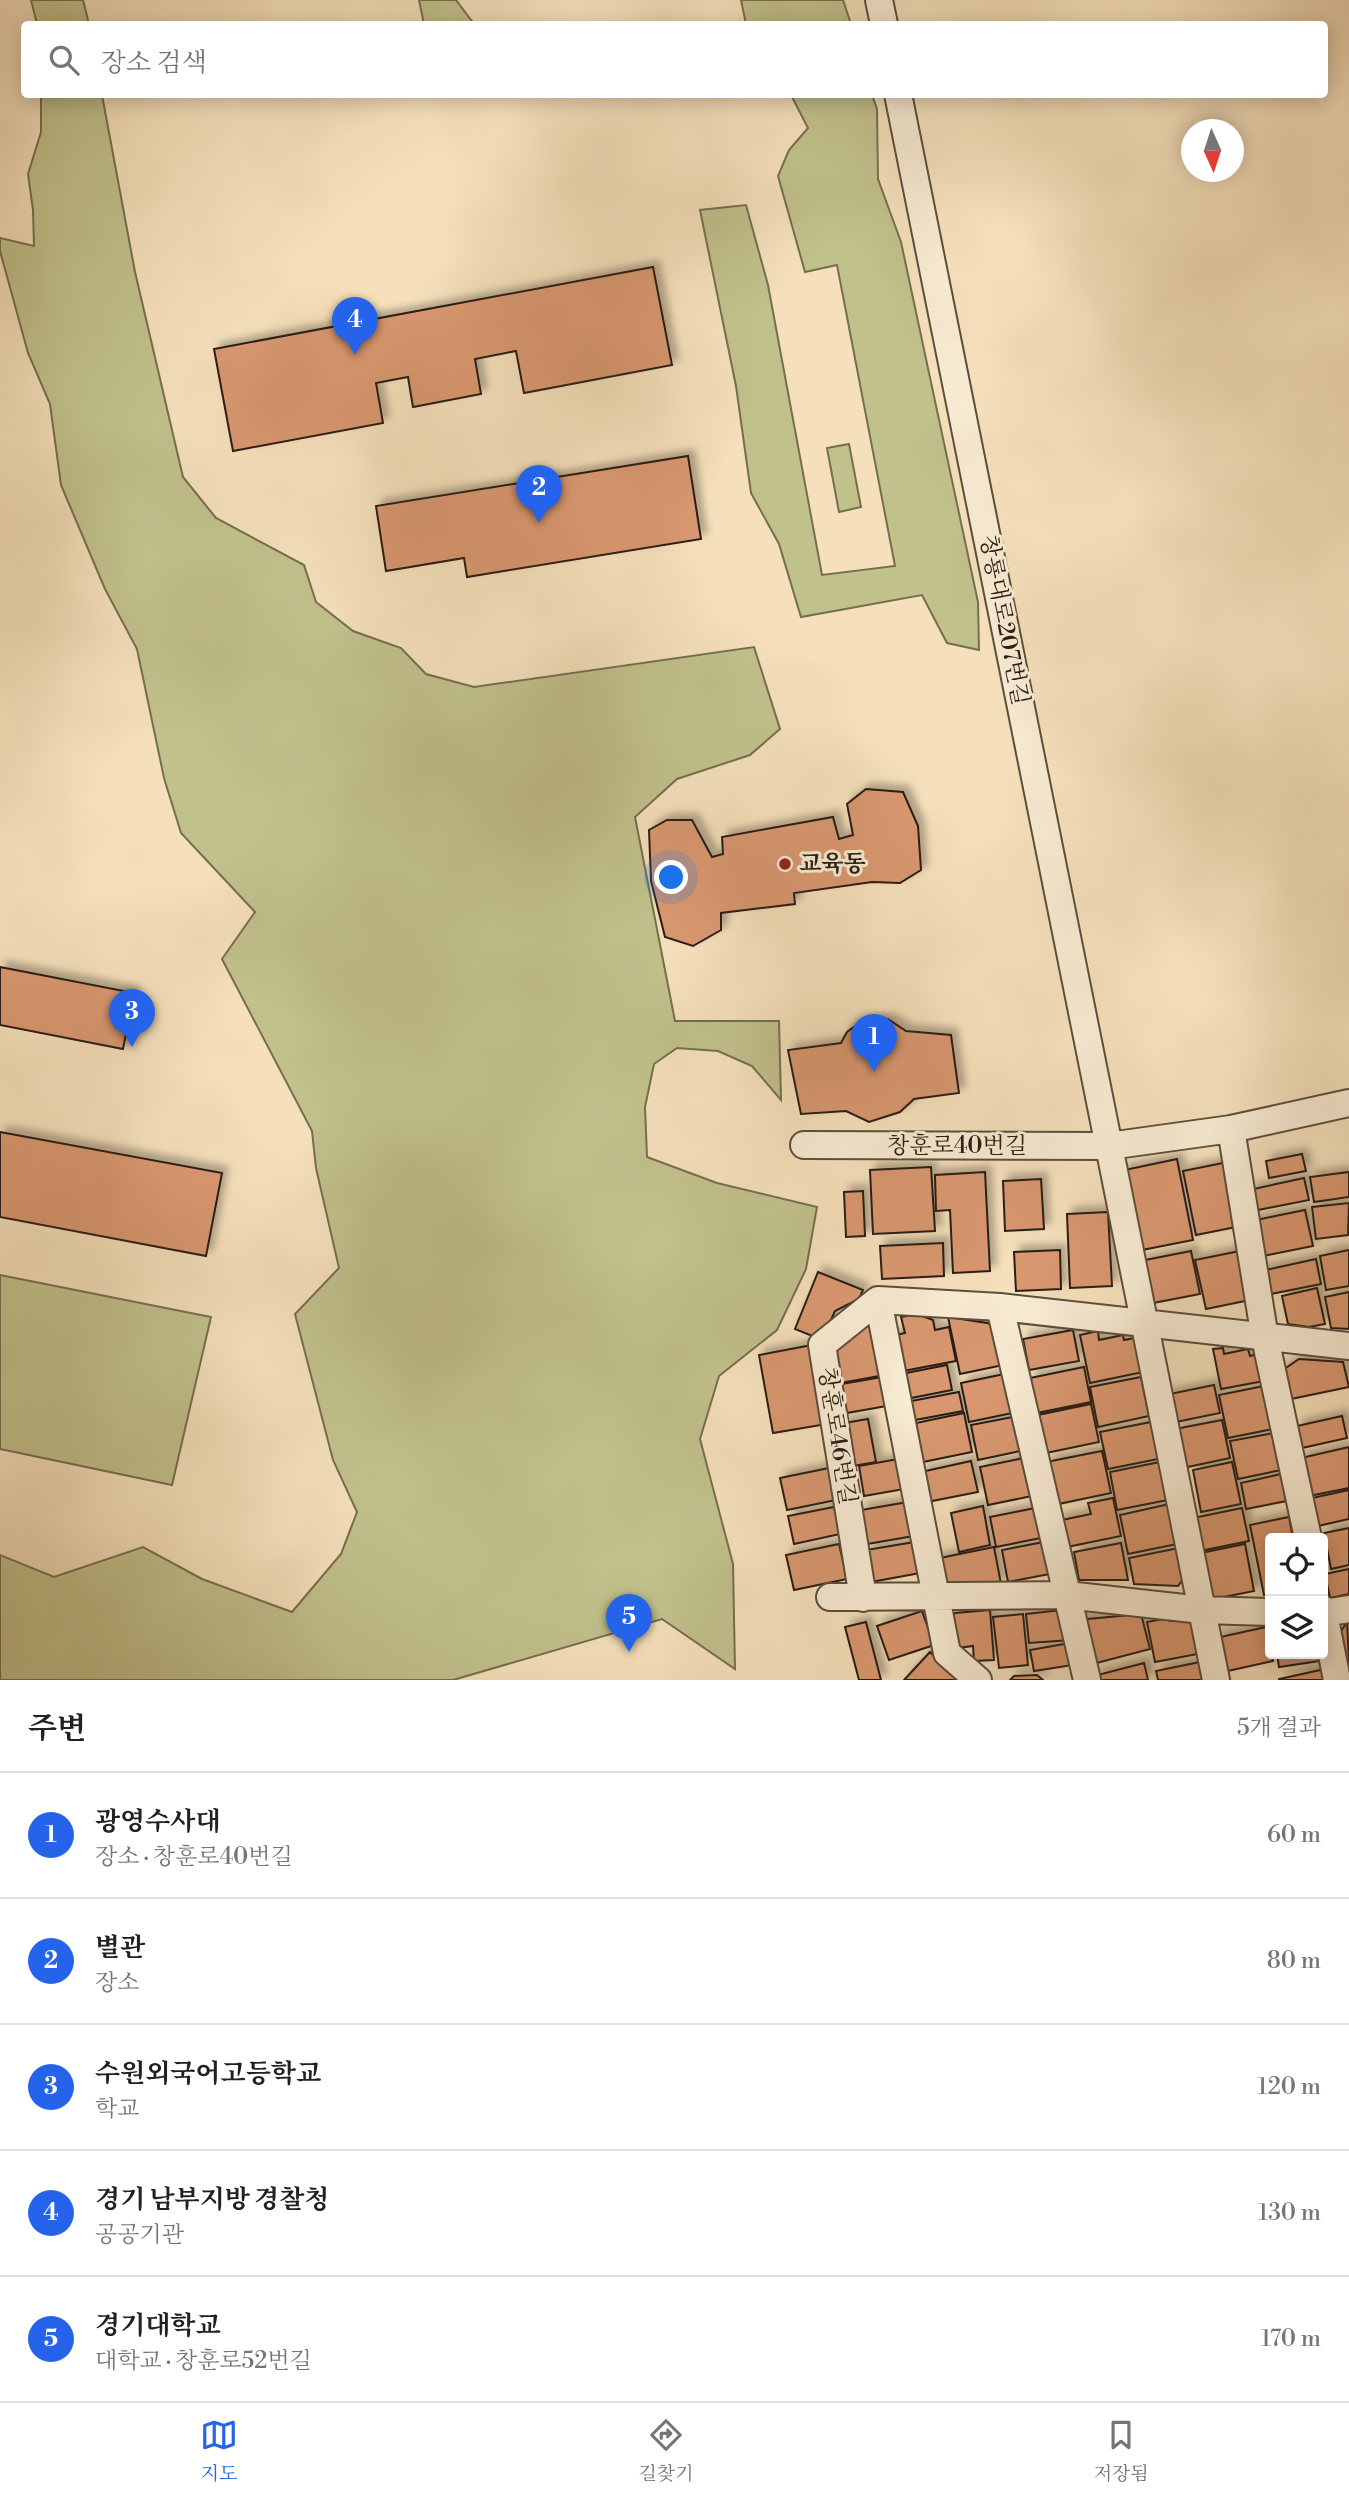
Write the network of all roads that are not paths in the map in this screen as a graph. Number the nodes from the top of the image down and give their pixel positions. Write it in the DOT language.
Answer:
graph roads {
  1 [pos="879,0"];
  2 [pos="883,21"];
  3 [pos="899,98"];
  4 [pos="1348,1107"];
  5 [pos="1231,1129"];
  6 [pos="804,1145"];
  7 [pos="1109,1146"];
  8 [pos="878,1300"];
  9 [pos="1000,1307"];
  10 [pos="1143,1323"];
  11 [pos="1265,1338"];
  12 [pos="1349,1346"];
  13 [pos="1307,1533"];
  14 [pos="1067,1595"];
  15 [pos="830,1597"];
  16 [pos="863,1598"];
  17 [pos="937,1598"];
  18 [pos="1202,1610"];
  19 [pos="1330,1611"];
  20 [pos="1265,1612"];
  21 [pos="978,1680"];
  22 [pos="1087,1680"];
  23 [pos="1216,1680"];
  24 [pos="1337,1680"];
  1 -- 2 [label="street"];
  3 -- 7 [label="street, 창룡대로207번길"];
  4 -- 5 [label="street, 창훈로40번길"];
  5 -- 7 [label="street, 창훈로40번길"];
  5 -- 11 [label="street"];
  6 -- 7 [label="street, 창훈로40번길"];
  7 -- 10 [label="street"];
  8 -- 9 [label="street"];
  8 -- 16 [label="street, 창훈로46번길"];
  8 -- 17 [label="street"];
  9 -- 10 [label="street"];
  9 -- 14 [label="street"];
  10 -- 11 [label="street"];
  10 -- 18 [label="street"];
  11 -- 12 [label="street"];
  11 -- 13 [label="street"];
  14 -- 17 [label="street"];
  14 -- 18 [label="street"];
  14 -- 22 [label="street"];
  15 -- 16 [label="street"];
  16 -- 17 [label="street"];
  17 -- 21 [label="street"];
  18 -- 20 [label="street"];
  18 -- 23 [label="street"];
  19 -- 24 [label="street"];
}
